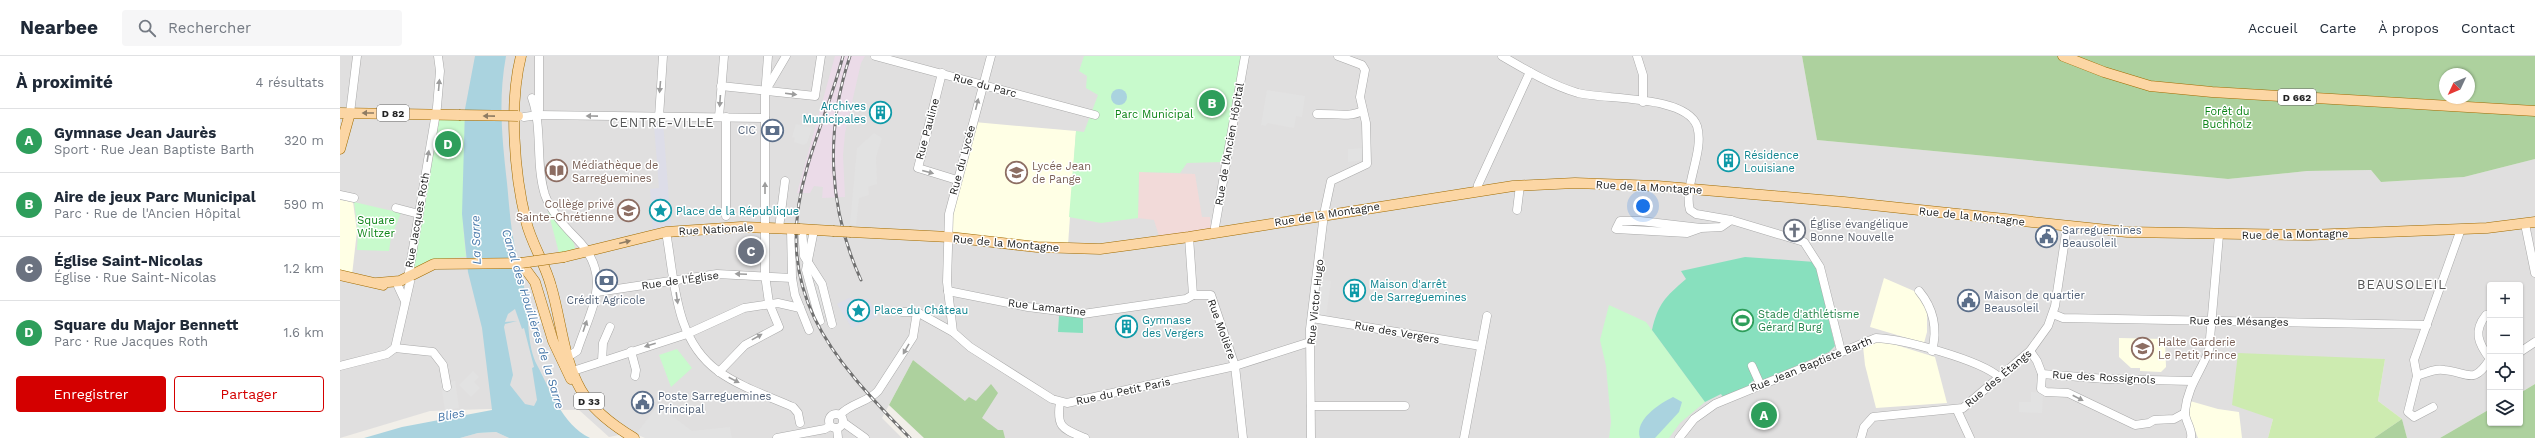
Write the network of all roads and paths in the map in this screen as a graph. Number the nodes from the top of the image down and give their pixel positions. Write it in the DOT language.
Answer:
graph roads {
  1 [pos="357,56"];
  2 [pos="438,56"];
  3 [pos="516,56"];
  4 [pos="521,56"];
  5 [pos="538,56"];
  6 [pos="663,56"];
  7 [pos="724,56"];
  8 [pos="768,56"];
  9 [pos="786,56"];
  10 [pos="821,56"];
  11 [pos="875,56"];
  12 [pos="991,56"];
  13 [pos="1244,56"];
  14 [pos="1338,56"];
  15 [pos="1502,56"];
  16 [pos="1637,56"];
  17 [pos="2063,56"];
  18 [pos="896,58"];
  19 [pos="1530,72"];
  20 [pos="942,73"];
  21 [pos="982,84"];
  22 [pos="721,86"];
  23 [pos="766,90"];
  24 [pos="532,98"];
  25 [pos="1643,102"];
  26 [pos="1362,111"];
  27 [pos="2535,111"];
  28 [pos="340,113"];
  29 [pos="350,113"];
  30 [pos="1317,114"];
  31 [pos="435,115"];
  32 [pos="538,115"];
  33 [pos="1094,115"];
  34 [pos="521,116"];
  35 [pos="659,117"];
  36 [pos="722,117"];
  37 [pos="765,118"];
  38 [pos="340,149"];
  39 [pos="958,180"];
  40 [pos="785,181"];
  41 [pos="1520,185"];
  42 [pos="1691,189"];
  43 [pos="1478,191"];
  44 [pos="340,195"];
  45 [pos="354,198"];
  46 [pos="396,208"];
  47 [pos="1517,210"];
  48 [pos="419,214"];
  49 [pos="1324,214"];
  50 [pos="726,216"];
  51 [pos="1731,220"];
  52 [pos="2530,223"];
  53 [pos="2067,226"];
  54 [pos="766,227"];
  55 [pos="779,228"];
  56 [pos="1701,228"];
  57 [pos="797,229"];
  58 [pos="2461,229"];
  59 [pos="814,230"];
  60 [pos="666,232"];
  61 [pos="1216,233"];
  62 [pos="2219,234"];
  63 [pos="949,237"];
  64 [pos="1189,237"];
  65 [pos="587,252"];
  66 [pos="806,262"];
  67 [pos="521,263"];
  68 [pos="2535,273"];
  69 [pos="340,275"];
  70 [pos="765,275"];
  71 [pos="792,278"];
  72 [pos="674,279"];
  73 [pos="409,280"];
  74 [pos="377,283"];
  75 [pos="398,286"];
  76 [pos="948,291"];
  77 [pos="1919,291"];
  78 [pos="597,292"];
  79 [pos="1193,295"];
  80 [pos="405,302"];
  81 [pos="769,303"];
  82 [pos="800,308"];
  83 [pos="902,312"];
  84 [pos="917,312"];
  85 [pos="2053,314"];
  86 [pos="2486,315"];
  87 [pos="1487,316"];
  88 [pos="1312,318"];
  89 [pos="2211,320"];
  90 [pos="820,321"];
  91 [pos="832,324"];
  92 [pos="2427,325"];
  93 [pos="610,327"];
  94 [pos="810,330"];
  95 [pos="953,332"];
  96 [pos="687,334"];
  97 [pos="1310,342"];
  98 [pos="2535,342"];
  99 [pos="1481,346"];
  100 [pos="395,348"];
  101 [pos="1932,350"];
  102 [pos="2523,350"];
  103 [pos="631,351"];
  104 [pos="1841,351"];
  105 [pos="2030,351"];
  106 [pos="2487,355"];
  107 [pos="563,356"];
  108 [pos="602,361"];
  109 [pos="2487,364"];
  110 [pos="340,366"];
  111 [pos="1236,366"];
  112 [pos="1752,366"];
  113 [pos="573,371"];
  114 [pos="719,372"];
  115 [pos="2042,374"];
  116 [pos="635,376"];
  117 [pos="2417,376"];
  118 [pos="2000,377"];
  119 [pos="2192,381"];
  120 [pos="1760,384"];
  121 [pos="446,386"];
  122 [pos="1060,402"];
  123 [pos="1311,406"];
  124 [pos="1405,406"];
  125 [pos="2433,407"];
  126 [pos="1957,410"];
  127 [pos="2185,414"];
  128 [pos="842,419"];
  129 [pos="834,427"];
  130 [pos="1864,427"];
  131 [pos="800,430"];
  132 [pos="627,436"];
  133 [pos="637,438"];
  134 [pos="777,438"];
  135 [pos="838,438"];
  136 [pos="865,438"];
  137 [pos="1085,438"];
  138 [pos="1243,438"];
  139 [pos="1311,438"];
  140 [pos="1464,438"];
  141 [pos="1679,438"];
  142 [pos="1861,438"];
  143 [pos="1867,438"];
  144 [pos="1970,438"];
  145 [pos="2191,438"];
  1 -- 29 [label="street"];
  31 -- 2 [label="street, Rue Jacques Roth, one-way"];
  3 -- 107 [label="main road, D 33"];
  4 -- 107 [label="main road, D 33"];
  5 -- 32 [label="street"];
  6 -- 35 [label="street, one-way"];
  7 -- 22 [label="street"];
  8 -- 23 [label="street"];
  9 -- 23 [label="street"];
  23 -- 10 [label="street, one-way"];
  11 -- 18 [label="street, Rue du Parc"];
  12 -- 21 [label="street, Rue du Lycée"];
  13 -- 61 [label="street, Rue de l'Ancien Hôpital"];
  14 -- 26 [label="street"];
  15 -- 19 [label="street"];
  16 -- 25 [label="street"];
  17 -- 27 [label="main road, D 662"];
  18 -- 20 [label="street, Rue du Parc"];
  19 -- 25 [label="street"];
  19 -- 43 [label="street"];
  20 -- 21 [label="street, Rue du Parc"];
  20 -- 39 [label="street, Rue Pauline, one-way"];
  21 -- 33 [label="street, Rue du Parc"];
  39 -- 21 [label="street, Rue du Lycée, one-way"];
  22 -- 23 [label="street"];
  22 -- 36 [label="street, one-way"];
  23 -- 37 [label="street"];
  24 -- 32 [label="street"];
  25 -- 42 [label="street"];
  26 -- 30 [label="street"];
  26 -- 49 [label="street, Rue Victor Hugo"];
  28 -- 29 [label="main road"];
  31 -- 29 [label="main road, D 82, one-way"];
  29 -- 38 [label="main road"];
  34 -- 31 [label="main road, D 82, one-way, bridge"];
  48 -- 31 [label="street, Rue Jacques Roth, one-way"];
  32 -- 34 [label="street"];
  35 -- 32 [label="street, one-way"];
  32 -- 65 [label="street"];
  35 -- 36 [label="street"];
  36 -- 37 [label="street"];
  36 -- 50 [label="street"];
  54 -- 37 [label="street, one-way"];
  39 -- 63 [label="street, Rue du Lycée"];
  40 -- 55 [label="street"];
  41 -- 42 [label="main road, Rue de la Montagne"];
  41 -- 43 [label="main road, Rue de la Montagne"];
  41 -- 47 [label="street"];
  42 -- 51 [label="street"];
  42 -- 53 [label="main road, Rue de la Montagne"];
  43 -- 49 [label="main road, Rue de la Montagne"];
  44 -- 45 [label="street"];
  46 -- 48 [label="street"];
  48 -- 73 [label="street, Rue Jacques Roth"];
  49 -- 61 [label="main road, Rue de la Montagne"];
  49 -- 88 [label="street, Rue Victor Hugo"];
  51 -- 56 [label="street"];
  51 -- 104 [label="street"];
  52 -- 58 [label="main road, Rue de la Montagne"];
  52 -- 68 [label="street"];
  53 -- 62 [label="main road, Rue de la Montagne"];
  53 -- 85 [label="street, Rue des Étangs"];
  54 -- 55 [label="main road, Rue de la Montagne"];
  54 -- 60 [label="main road, Rue Nationale"];
  54 -- 70 [label="street"];
  55 -- 57 [label="main road, Rue de la Montagne"];
  56 -- 56 [label="street"];
  57 -- 59 [label="main road, Rue de la Montagne"];
  57 -- 66 [label="street"];
  57 -- 71 [label="street"];
  58 -- 62 [label="main road, Rue de la Montagne"];
  58 -- 92 [label="street"];
  59 -- 63 [label="main road, Rue de la Montagne, bridge"];
  59 -- 66 [label="street"];
  65 -- 60 [label="main road, Rue Nationale, one-way"];
  60 -- 72 [label="street"];
  61 -- 64 [label="main road, Rue de la Montagne"];
  62 -- 89 [label="street"];
  63 -- 64 [label="main road, Rue de la Montagne"];
  63 -- 76 [label="street"];
  64 -- 79 [label="street, Rue Molière"];
  65 -- 67 [label="main road, bridge"];
  65 -- 78 [label="street"];
  66 -- 90 [label="street"];
  66 -- 91 [label="street"];
  67 -- 73 [label="main road"];
  67 -- 107 [label="main road, D 33"];
  69 -- 74 [label="main road"];
  70 -- 71 [label="street, Rue de l'Église"];
  70 -- 72 [label="street, Rue de l'Église, one-way"];
  70 -- 81 [label="street"];
  71 -- 82 [label="street"];
  72 -- 78 [label="street, Rue de l'Église"];
  72 -- 96 [label="street, one-way"];
  73 -- 74 [label="main road"];
  73 -- 75 [label="main road"];
  73 -- 80 [label="street, Rue Jacques Roth"];
  74 -- 75 [label="main road"];
  75 -- 80 [label="street"];
  76 -- 79 [label="street, Rue Lamartine"];
  76 -- 95 [label="street"];
  77 -- 101 [label="street"];
  107 -- 78 [label="street, one-way"];
  79 -- 111 [label="street, Rue Molière"];
  80 -- 100 [label="street, Rue Jacques Roth"];
  81 -- 82 [label="street"];
  81 -- 96 [label="street"];
  114 -- 81 [label="street, one-way"];
  82 -- 94 [label="street"];
  83 -- 84 [label="street, Rue du Petit Paris"];
  84 -- 95 [label="street, Rue du Petit Paris"];
  84 -- 128 [label="street, one-way"];
  85 -- 89 [label="street, Rue des Mésanges"];
  85 -- 105 [label="street, Rue des Étangs"];
  86 -- 106 [label="street"];
  87 -- 99 [label="street"];
  88 -- 97 [label="street, Rue Victor Hugo"];
  88 -- 99 [label="street, Rue des Vergers"];
  89 -- 92 [label="street, Rue des Mésanges"];
  89 -- 119 [label="street"];
  92 -- 117 [label="street"];
  93 -- 108 [label="street"];
  95 -- 122 [label="street, Rue du Petit Paris"];
  96 -- 103 [label="street, one-way"];
  96 -- 114 [label="street"];
  97 -- 111 [label="street, Rue du Petit Paris"];
  97 -- 123 [label="street, Rue Victor Hugo"];
  98 -- 102 [label="street"];
  99 -- 140 [label="street"];
  100 -- 110 [label="street"];
  100 -- 121 [label="street"];
  101 -- 104 [label="street, Rue Jean Baptiste Barth"];
  101 -- 118 [label="street, Rue Jean Baptiste Barth"];
  103 -- 108 [label="street"];
  103 -- 116 [label="street"];
  104 -- 120 [label="street, Rue Jean Baptiste Barth"];
  105 -- 115 [label="street, Rue des Rossignols"];
  105 -- 118 [label="street, Rue des Étangs"];
  107 -- 113 [label="main road, D 33"];
  107 -- 132 [label="main road, D 33"];
  108 -- 113 [label="street"];
  109 -- 117 [label="street"];
  111 -- 122 [label="street, Rue du Petit Paris"];
  111 -- 138 [label="street, Rue Molière"];
  112 -- 120 [label="street"];
  113 -- 132 [label="main road, D 33"];
  114 -- 131 [label="street, one-way"];
  115 -- 119 [label="street, Rue des Rossignols"];
  115 -- 127 [label="street, one-way"];
  117 -- 125 [label="street"];
  118 -- 126 [label="street, Rue des Étangs"];
  119 -- 127 [label="street"];
  120 -- 141 [label="street, Rue Jean Baptiste Barth"];
  122 -- 137 [label="street"];
  123 -- 124 [label="street"];
  123 -- 139 [label="street, Rue Victor Hugo"];
  126 -- 130 [label="street, Rue des Étangs"];
  126 -- 144 [label="street"];
  127 -- 145 [label="street"];
  128 -- 129 [label="street"];
  128 -- 129 [label="street"];
  128 -- 136 [label="street"];
  129 -- 131 [label="street"];
  129 -- 135 [label="street"];
  130 -- 142 [label="street"];
  130 -- 143 [label="street"];
  131 -- 134 [label="street"];
  132 -- 133 [label="street"];
}
